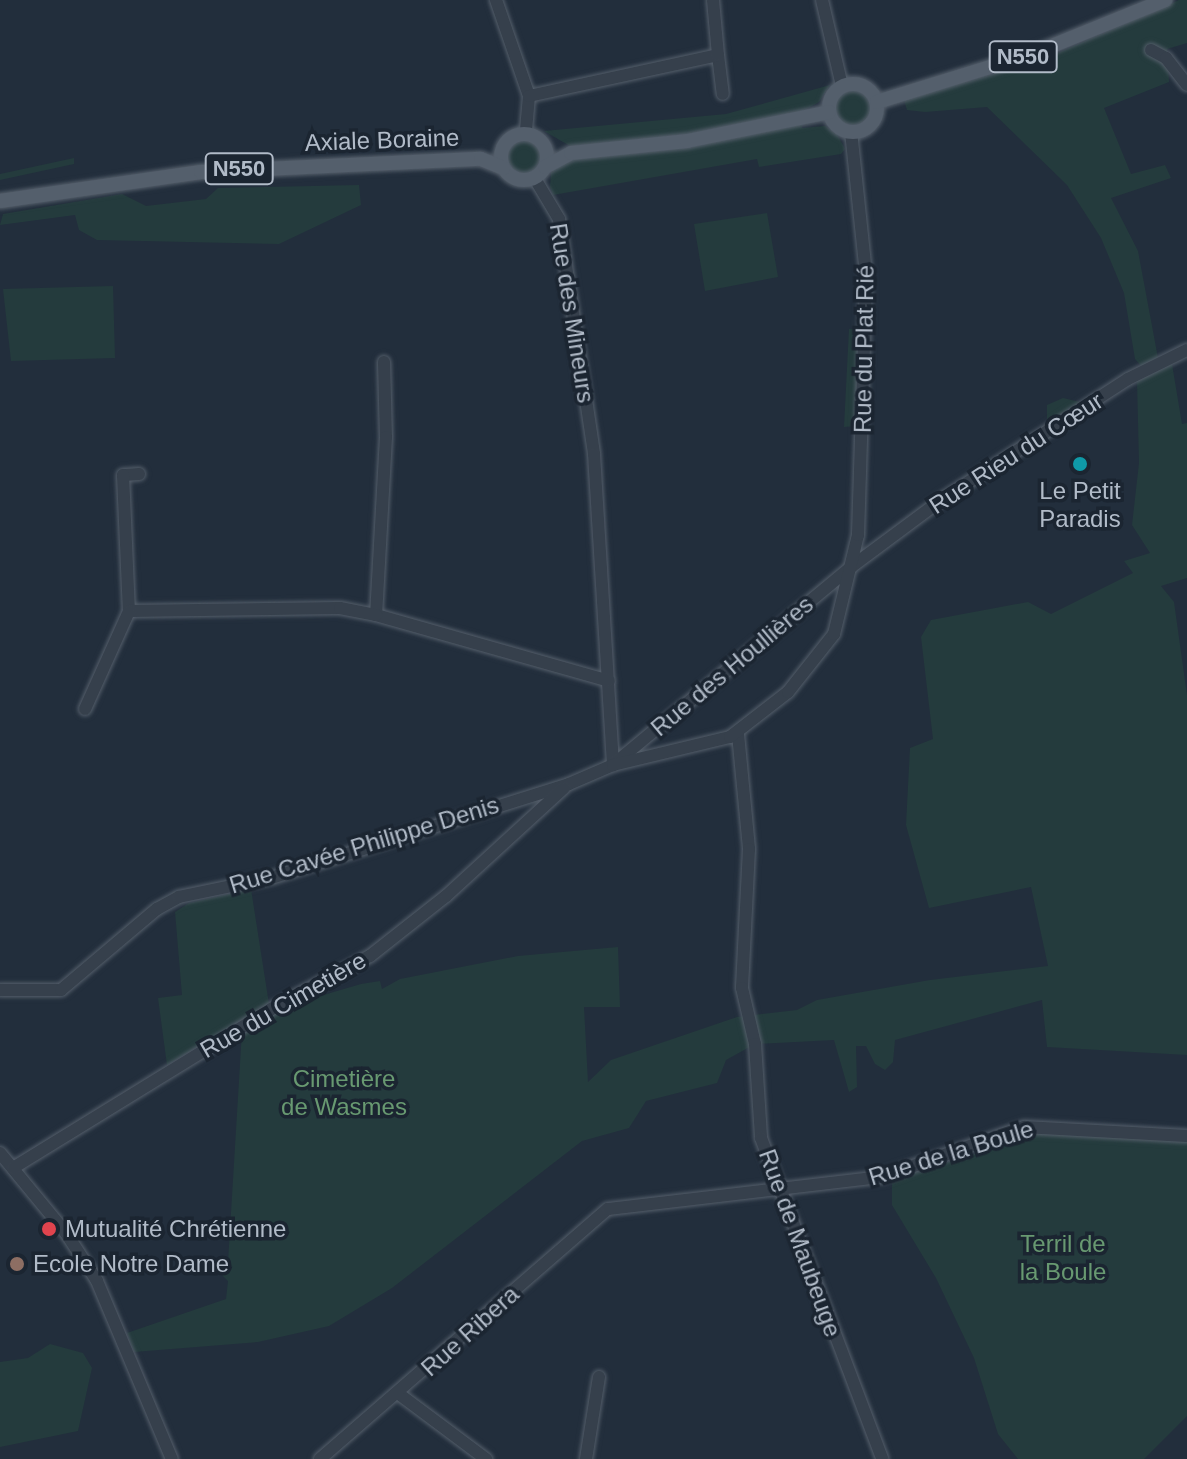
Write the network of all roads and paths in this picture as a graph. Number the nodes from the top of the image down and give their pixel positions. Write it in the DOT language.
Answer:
graph roads {
  1 [pos="496,0"];
  2 [pos="713,0"];
  3 [pos="822,0"];
  4 [pos="1165,0"];
  5 [pos="1151,50"];
  6 [pos="718,55"];
  7 [pos="1187,85"];
  8 [pos="842,86"];
  9 [pos="723,94"];
  10 [pos="529,96"];
  11 [pos="877,102"];
  12 [pos="829,112"];
  13 [pos="851,132"];
  14 [pos="526,133"];
  15 [pos="504,144"];
  16 [pos="544,145"];
  17 [pos="571,153"];
  18 [pos="481,159"];
  19 [pos="503,168"];
  20 [pos="540,172"];
  21 [pos="0,201"];
  22 [pos="1187,350"];
  23 [pos="384,362"];
  24 [pos="139,474"];
  25 [pos="851,567"];
  26 [pos="132,612"];
  27 [pos="376,615"];
  28 [pos="609,681"];
  29 [pos="85,709"];
  30 [pos="738,734"];
  31 [pos="613,765"];
  32 [pos="569,784"];
  33 [pos="0,990"];
  34 [pos="1187,1136"];
  35 [pos="0,1153"];
  36 [pos="13,1168"];
  37 [pos="777,1190"];
  38 [pos="620,1206"];
  39 [pos="599,1377"];
  40 [pos="399,1394"];
  41 [pos="172,1459"];
  42 [pos="320,1459"];
  43 [pos="486,1459"];
  44 [pos="586,1459"];
  45 [pos="882,1459"];
  1 -- 10 [label="street"];
  2 -- 6 [label="street"];
  3 -- 8 [label="street"];
  4 -- 11 [label="main road, N550"];
  5 -- 7 [label="street"];
  6 -- 9 [label="street"];
  6 -- 10 [label="street"];
  8 -- 11 [label="main road"];
  8 -- 12 [label="main road"];
  10 -- 14 [label="street"];
  11 -- 13 [label="main road"];
  12 -- 13 [label="main road"];
  12 -- 17 [label="main road"];
  13 -- 25 [label="street, Rue du Plat Rié"];
  14 -- 15 [label="main road"];
  14 -- 16 [label="main road"];
  15 -- 18 [label="main road"];
  15 -- 19 [label="main road"];
  16 -- 17 [label="main road"];
  16 -- 20 [label="main road"];
  17 -- 20 [label="main road"];
  18 -- 19 [label="main road, N550"];
  18 -- 21 [label="main road, Axiale Boraine / N550"];
  19 -- 20 [label="main road, N550"];
  20 -- 28 [label="street, Rue des Mineurs"];
  22 -- 25 [label="street, Rue Rieu du Cœur"];
  23 -- 27 [label="street"];
  24 -- 26 [label="street"];
  25 -- 30 [label="street, Rue du Plat Rié"];
  25 -- 31 [label="street, Rue des Houllières"];
  26 -- 27 [label="street"];
  26 -- 29 [label="street"];
  27 -- 28 [label="street"];
  28 -- 31 [label="street, Rue des Mineurs"];
  30 -- 31 [label="street"];
  30 -- 37 [label="street, Rue de Maubeuge"];
  31 -- 32 [label="street, Rue Cavée Philippe Denis"];
  32 -- 33 [label="street, Rue Cavée Philippe Denis"];
  32 -- 36 [label="street, Rue du Cimetière"];
  34 -- 37 [label="street, Rue de la Boule"];
  35 -- 36 [label="street"];
  36 -- 41 [label="street"];
  37 -- 38 [label="street, Rue de la Boule"];
  37 -- 45 [label="street, Rue de Maubeuge"];
  38 -- 40 [label="street, Rue Ribera"];
  39 -- 44 [label="street"];
  40 -- 42 [label="street, Rue Ribera"];
  40 -- 43 [label="street"];
}
